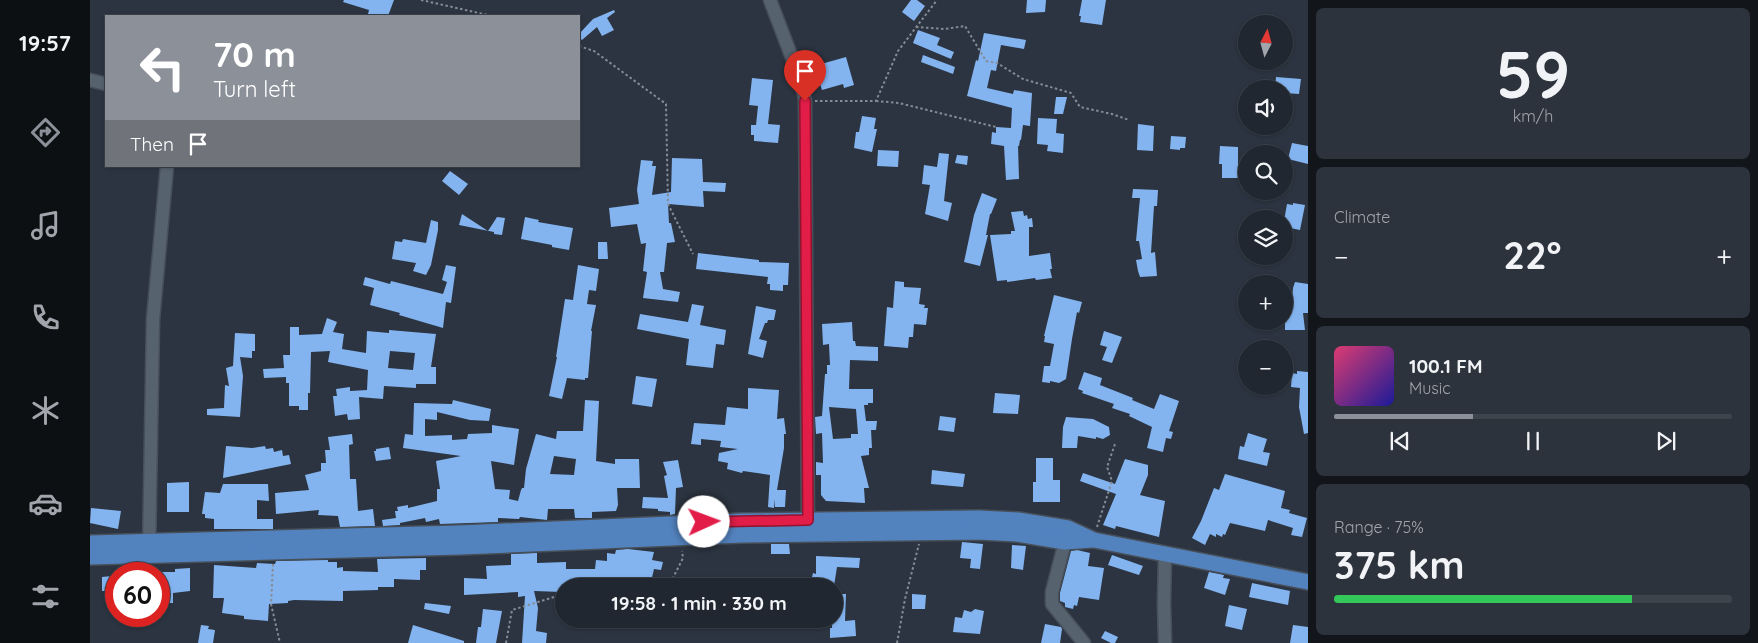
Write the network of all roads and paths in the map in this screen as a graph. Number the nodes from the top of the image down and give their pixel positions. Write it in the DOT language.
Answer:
graph roads {
  1 [pos="421,0"];
  2 [pos="770,0"];
  3 [pos="937,0"];
  4 [pos="488,15"];
  5 [pos="916,27"];
  6 [pos="580,46"];
  7 [pos="90,80"];
  8 [pos="105,84"];
  9 [pos="805,101"];
  10 [pos="876,101"];
  11 [pos="1128,120"];
  12 [pos="996,127"];
  13 [pos="167,167"];
  14 [pos="692,254"];
  15 [pos="1115,444"];
  16 [pos="808,527"];
  17 [pos="921,532"];
  18 [pos="1066,535"];
  19 [pos="682,538"];
  20 [pos="1094,540"];
  21 [pos="90,543"];
  22 [pos="149,548"];
  23 [pos="274,552"];
  24 [pos="1165,554"];
  25 [pos="90,557"];
  26 [pos="673,578"];
  27 [pos="1308,582"];
  28 [pos="555,597"];
  29 [pos="280,643"];
  30 [pos="506,643"];
  31 [pos="898,643"];
  32 [pos="1084,643"];
  33 [pos="1165,643"];
  1 -- 4 [label="path"];
  2 -- 9 [label="street"];
  3 -- 5 [label="path"];
  5 -- 10 [label="path"];
  5 -- 11 [label="path"];
  6 -- 14 [label="path"];
  7 -- 8 [label="street"];
  9 -- 10 [label="path"];
  9 -- 16 [label="street"];
  10 -- 12 [label="path"];
  13 -- 22 [label="street"];
  15 -- 20 [label="path"];
  16 -- 17 [label="main road"];
  16 -- 18 [label="main road"];
  16 -- 19 [label="main road"];
  16 -- 22 [label="main road"];
  17 -- 18 [label="main road"];
  17 -- 31 [label="path"];
  18 -- 20 [label="main road"];
  18 -- 32 [label="street"];
  19 -- 23 [label="main road"];
  19 -- 26 [label="path"];
  20 -- 24 [label="main road"];
  21 -- 22 [label="main road"];
  22 -- 23 [label="main road"];
  22 -- 25 [label="main road"];
  23 -- 29 [label="path"];
  24 -- 27 [label="main road"];
  24 -- 33 [label="street"];
  28 -- 30 [label="path"];
}
